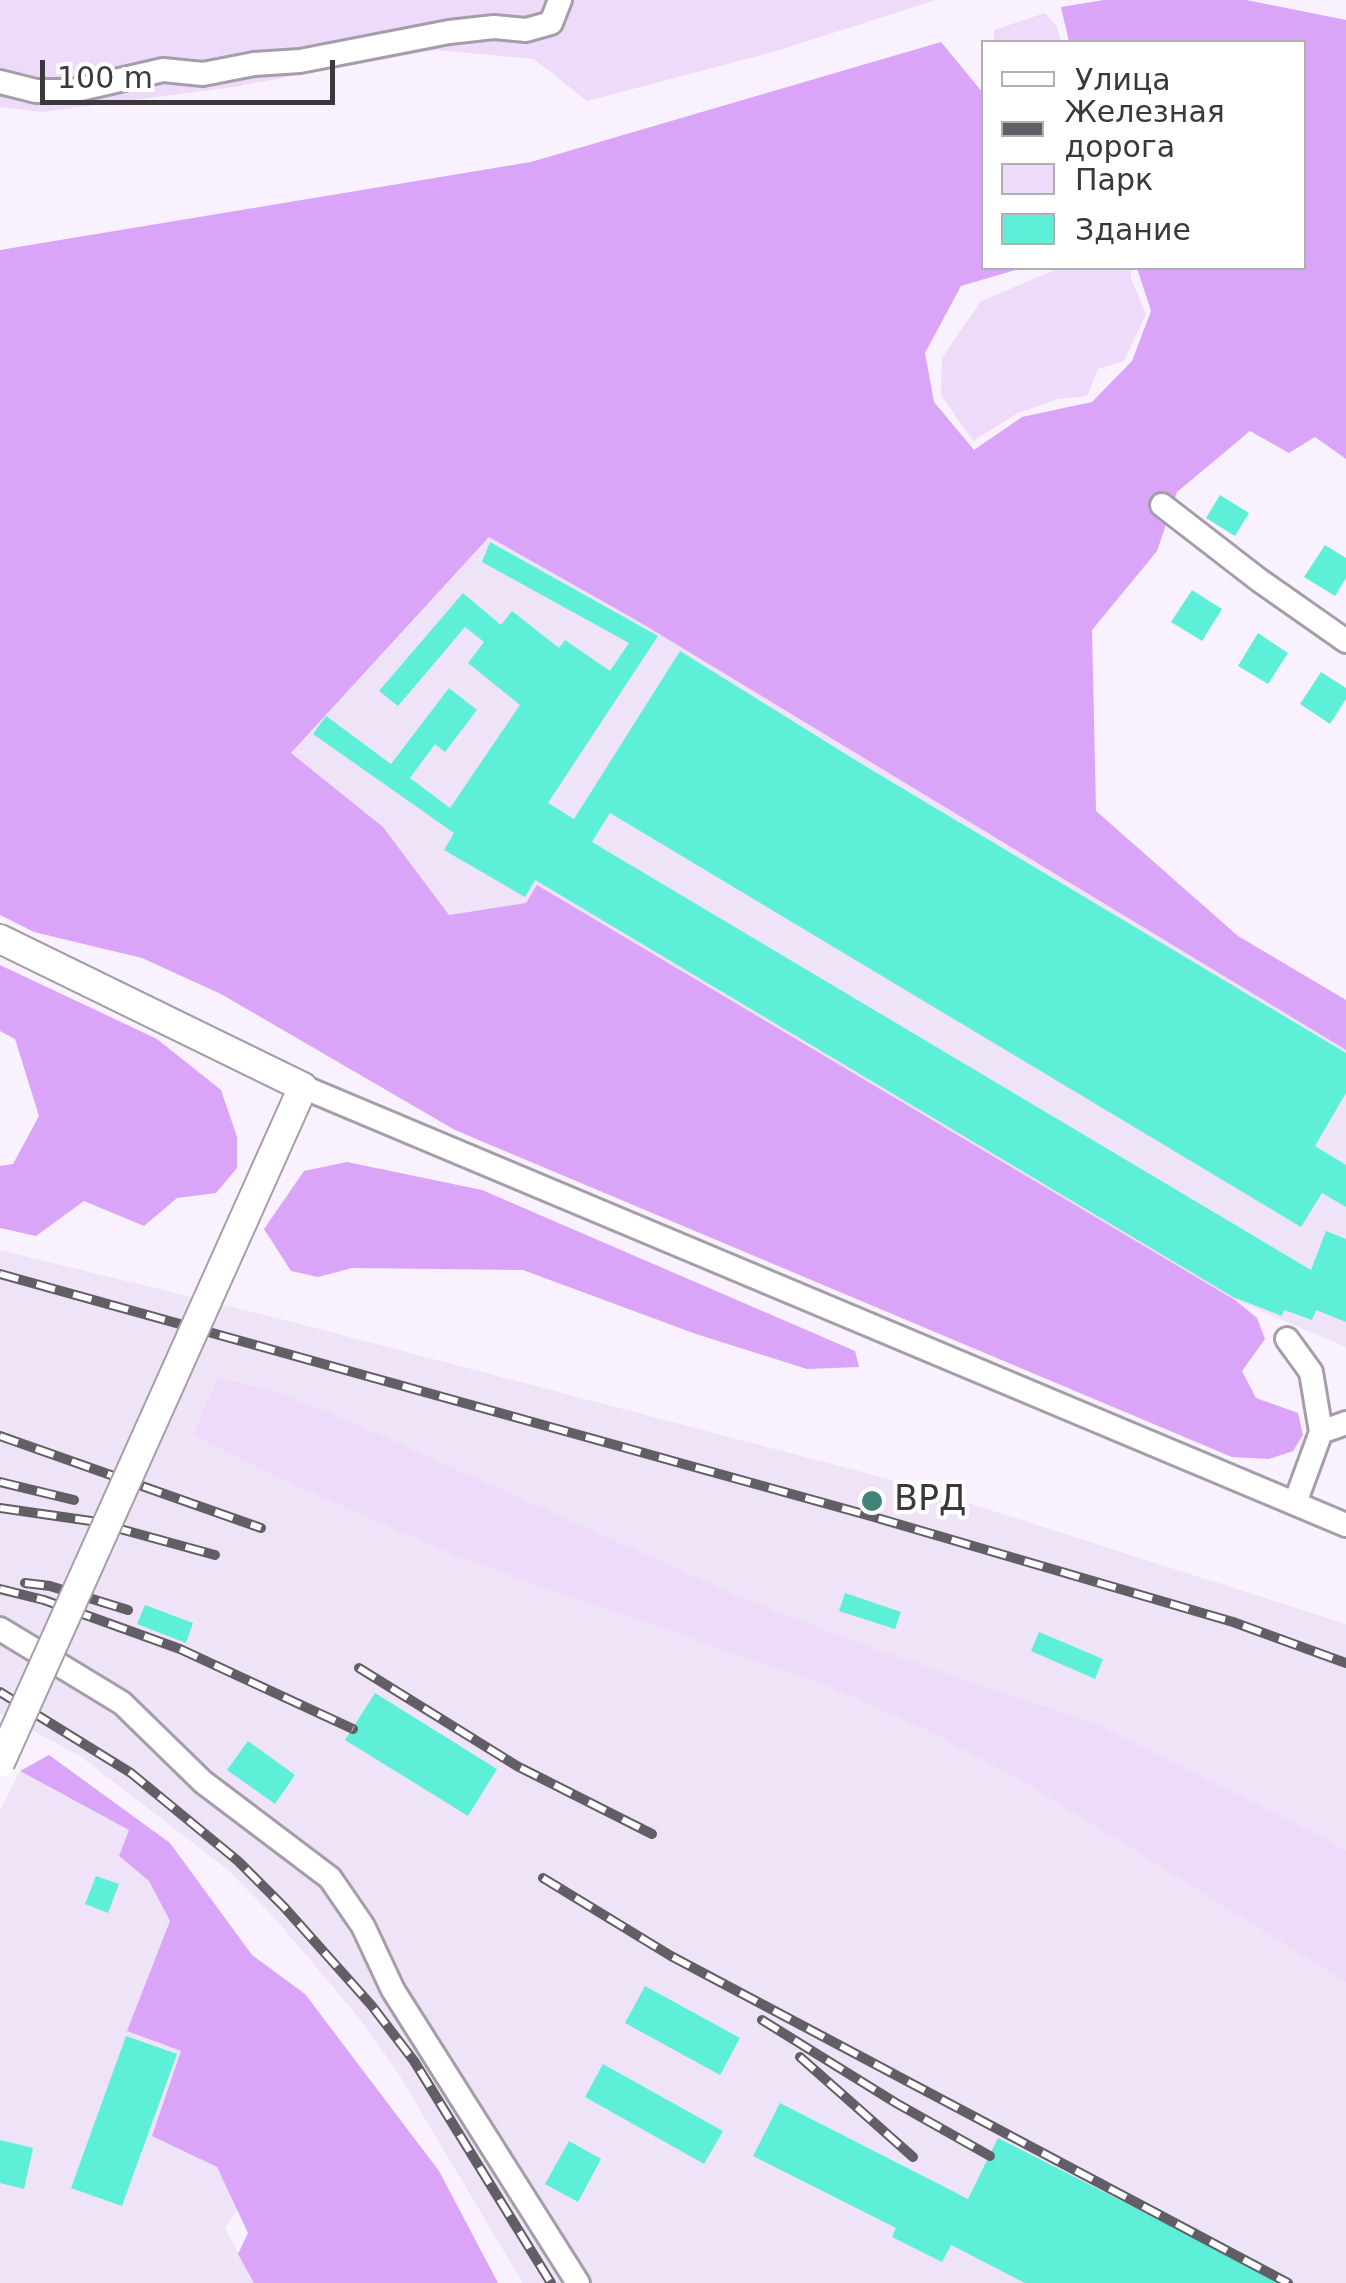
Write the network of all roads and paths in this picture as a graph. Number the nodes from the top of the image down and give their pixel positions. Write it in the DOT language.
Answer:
graph roads {
  1 [pos="560,0"];
  2 [pos="0,82"];
  3 [pos="1162,505"];
  4 [pos="1346,641"];
  5 [pos="0,939"];
  6 [pos="303,1087"];
  7 [pos="1287,1339"];
  8 [pos="1346,1424"];
  9 [pos="1322,1432"];
  10 [pos="1294,1503"];
  11 [pos="1346,1526"];
  12 [pos="0,1630"];
  13 [pos="0,1763"];
  14 [pos="578,2283"];
  1 -- 2 [label="street"];
  3 -- 4 [label="street"];
  5 -- 6 [label="main road"];
  6 -- 10 [label="street"];
  6 -- 13 [label="main road, bridge"];
  7 -- 9 [label="street"];
  8 -- 9 [label="street"];
  9 -- 10 [label="street"];
  10 -- 11 [label="street"];
  12 -- 14 [label="street"];
}
